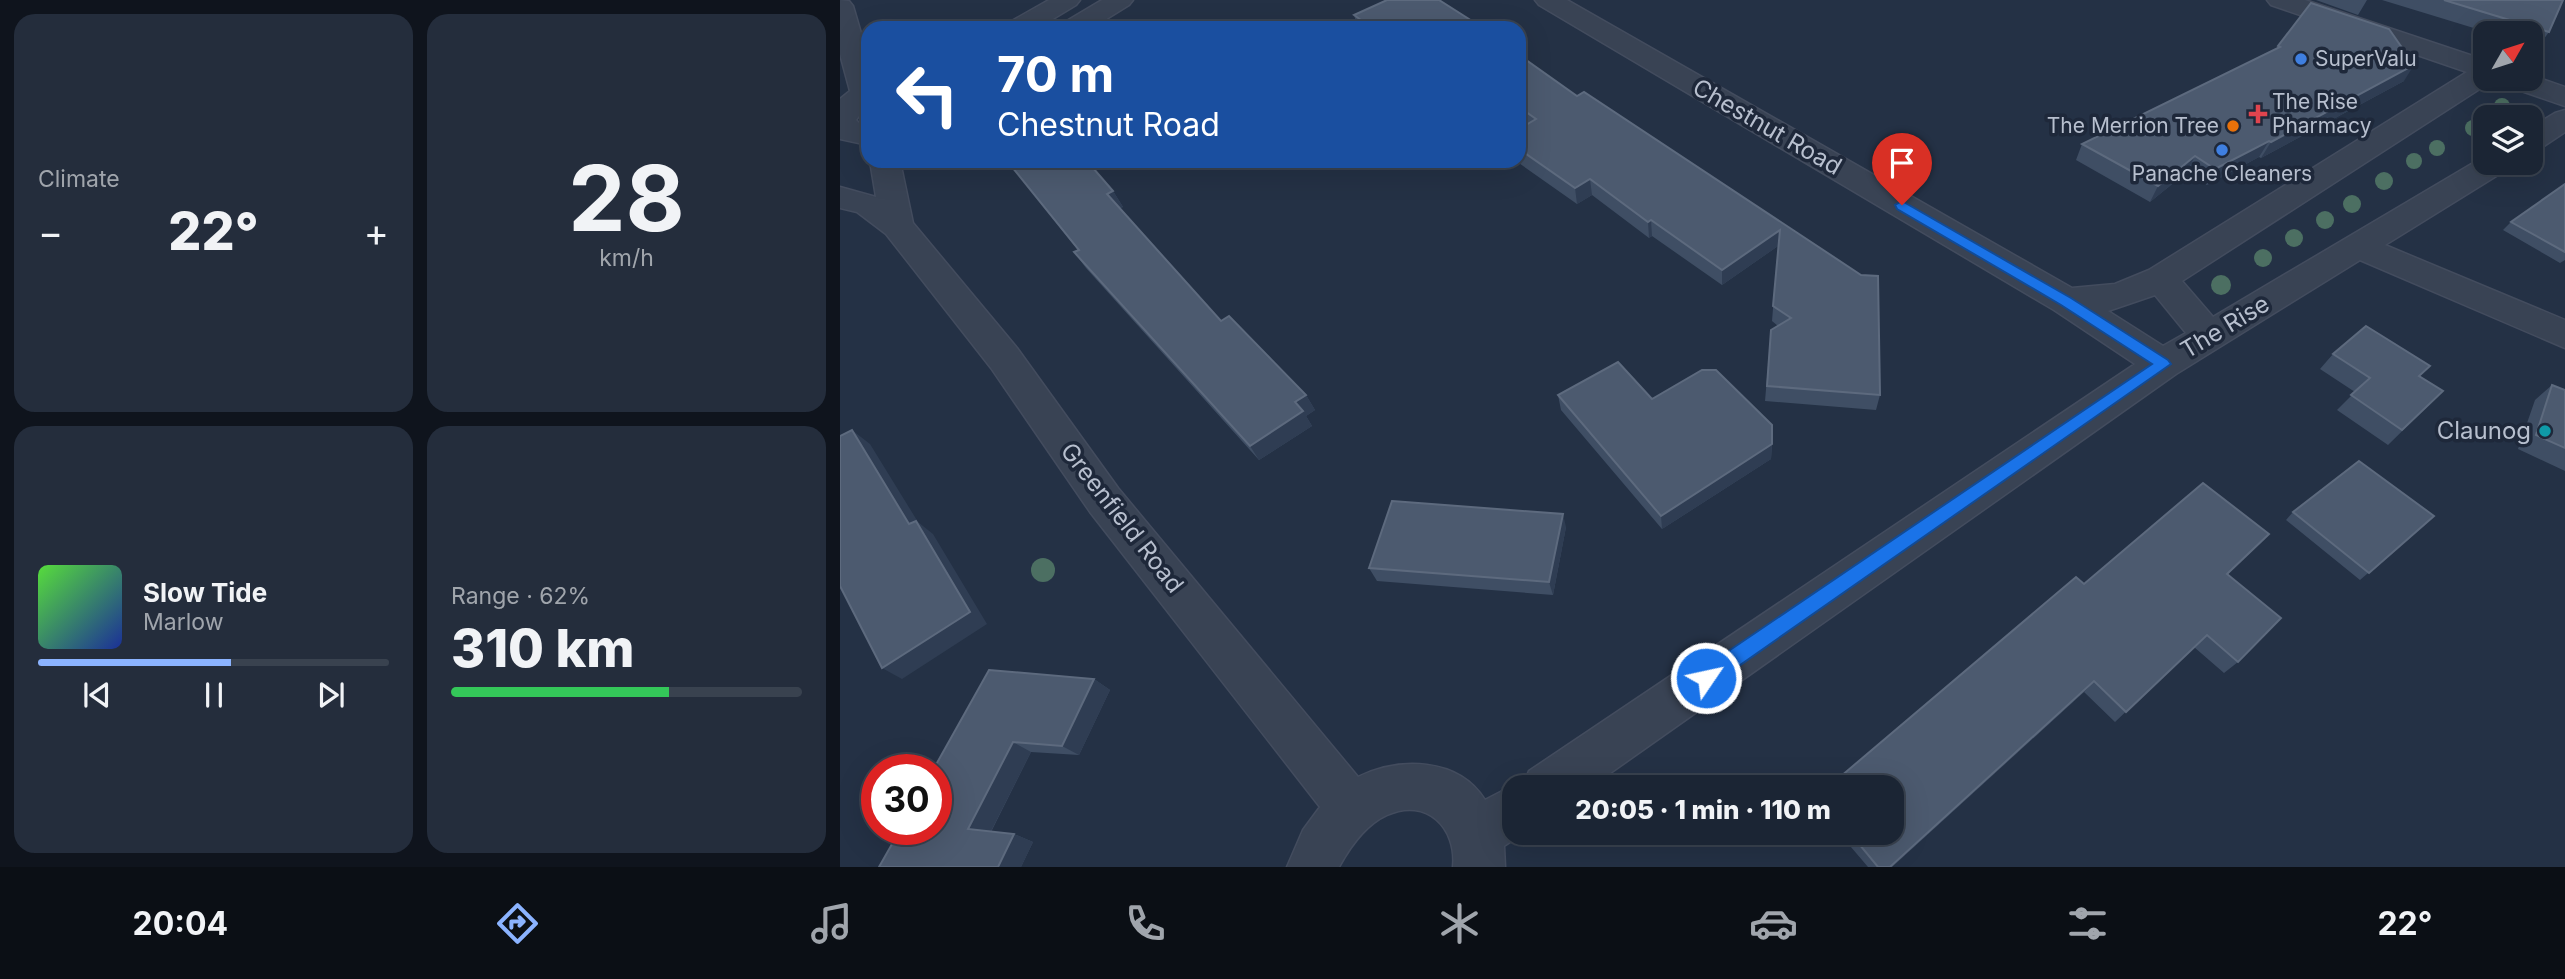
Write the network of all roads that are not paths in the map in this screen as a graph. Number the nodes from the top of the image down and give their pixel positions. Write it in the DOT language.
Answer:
graph roads {
  1 [pos="1067,0"];
  2 [pos="1120,0"];
  3 [pos="1548,0"];
  4 [pos="2280,0"];
  5 [pos="840,6"];
  6 [pos="1031,21"];
  7 [pos="1086,21"];
  8 [pos="2473,67"];
  9 [pos="861,76"];
  10 [pos="2473,79"];
  11 [pos="2543,89"];
  12 [pos="861,96"];
  13 [pos="2565,97"];
  14 [pos="2565,119"];
  15 [pos="2543,133"];
  16 [pos="853,136"];
  17 [pos="886,168"];
  18 [pos="2476,175"];
  19 [pos="840,197"];
  20 [pos="897,226"];
  21 [pos="2360,247"];
  22 [pos="2161,279"];
  23 [pos="2066,301"];
  24 [pos="2565,335"];
  25 [pos="2209,337"];
  26 [pos="2163,364"];
  27 [pos="1565,775"];
  28 [pos="1352,808"];
  29 [pos="1490,837"];
  30 [pos="1313,867"];
  1 -- 6 [label="street"];
  2 -- 7 [label="street"];
  3 -- 23 [label="street, Chestnut Road"];
  4 -- 8 [label="street"];
  5 -- 9 [label="street"];
  10 -- 22 [label="street"];
  11 -- 13 [label="street"];
  12 -- 16 [label="street"];
  14 -- 15 [label="street"];
  17 -- 20 [label="street, Greenfield Road"];
  18 -- 21 [label="street, The Rise"];
  19 -- 20 [label="street, Greenfield Road"];
  20 -- 28 [label="street, Greenfield Road"];
  21 -- 24 [label="street"];
  21 -- 25 [label="street, The Rise"];
  22 -- 23 [label="street"];
  22 -- 25 [label="street"];
  23 -- 26 [label="street, Chestnut Road"];
  25 -- 26 [label="street, The Rise"];
  26 -- 27 [label="street, The Rise"];
  28 -- 29 [label="street"];
  28 -- 30 [label="street"];
}
